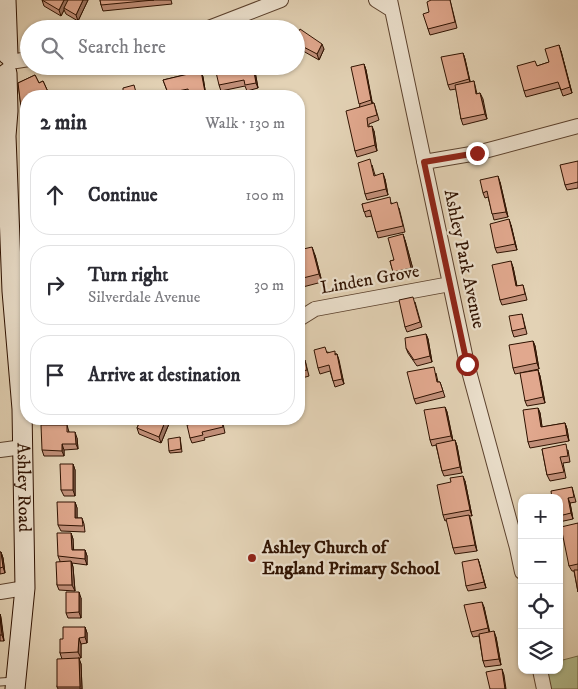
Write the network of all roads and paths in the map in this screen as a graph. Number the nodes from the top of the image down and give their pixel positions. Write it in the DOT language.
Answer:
graph roads {
  1 [pos="281,0"];
  2 [pos="376,0"];
  3 [pos="6,1"];
  4 [pos="391,5"];
  5 [pos="229,20"];
  6 [pos="0,21"];
  7 [pos="9,63"];
  8 [pos="0,108"];
  9 [pos="578,126"];
  10 [pos="6,136"];
  11 [pos="424,162"];
  12 [pos="450,284"];
  13 [pos="305,315"];
  14 [pos="20,385"];
  15 [pos="22,425"];
  16 [pos="23,447"];
  17 [pos="0,450"];
  18 [pos="518,553"];
  19 [pos="26,588"];
  20 [pos="0,592"];
  21 [pos="541,674"];
  22 [pos="10,684"];
  23 [pos="544,689"];
  1 -- 5 [label="street"];
  2 -- 4 [label="street, Ashley Park Avenue"];
  3 -- 6 [label="main road, Ashley Road"];
  3 -- 7 [label="main road, Ashley Road"];
  4 -- 11 [label="street, Ashley Park Avenue"];
  7 -- 10 [label="main road, Ashley Road"];
  8 -- 10 [label="main road, Ashley Road"];
  9 -- 11 [label="street"];
  10 -- 14 [label="main road, Ashley Road"];
  11 -- 12 [label="street, Ashley Park Avenue"];
  12 -- 13 [label="street, Linden Grove"];
  12 -- 18 [label="street, Ashley Park Avenue"];
  15 -- 16 [label="main road, Ashley Road"];
  16 -- 17 [label="street"];
  16 -- 19 [label="main road, Ashley Road"];
  19 -- 20 [label="street"];
  19 -- 22 [label="main road, Ashley Road"];
  21 -- 23 [label="street"];
}
